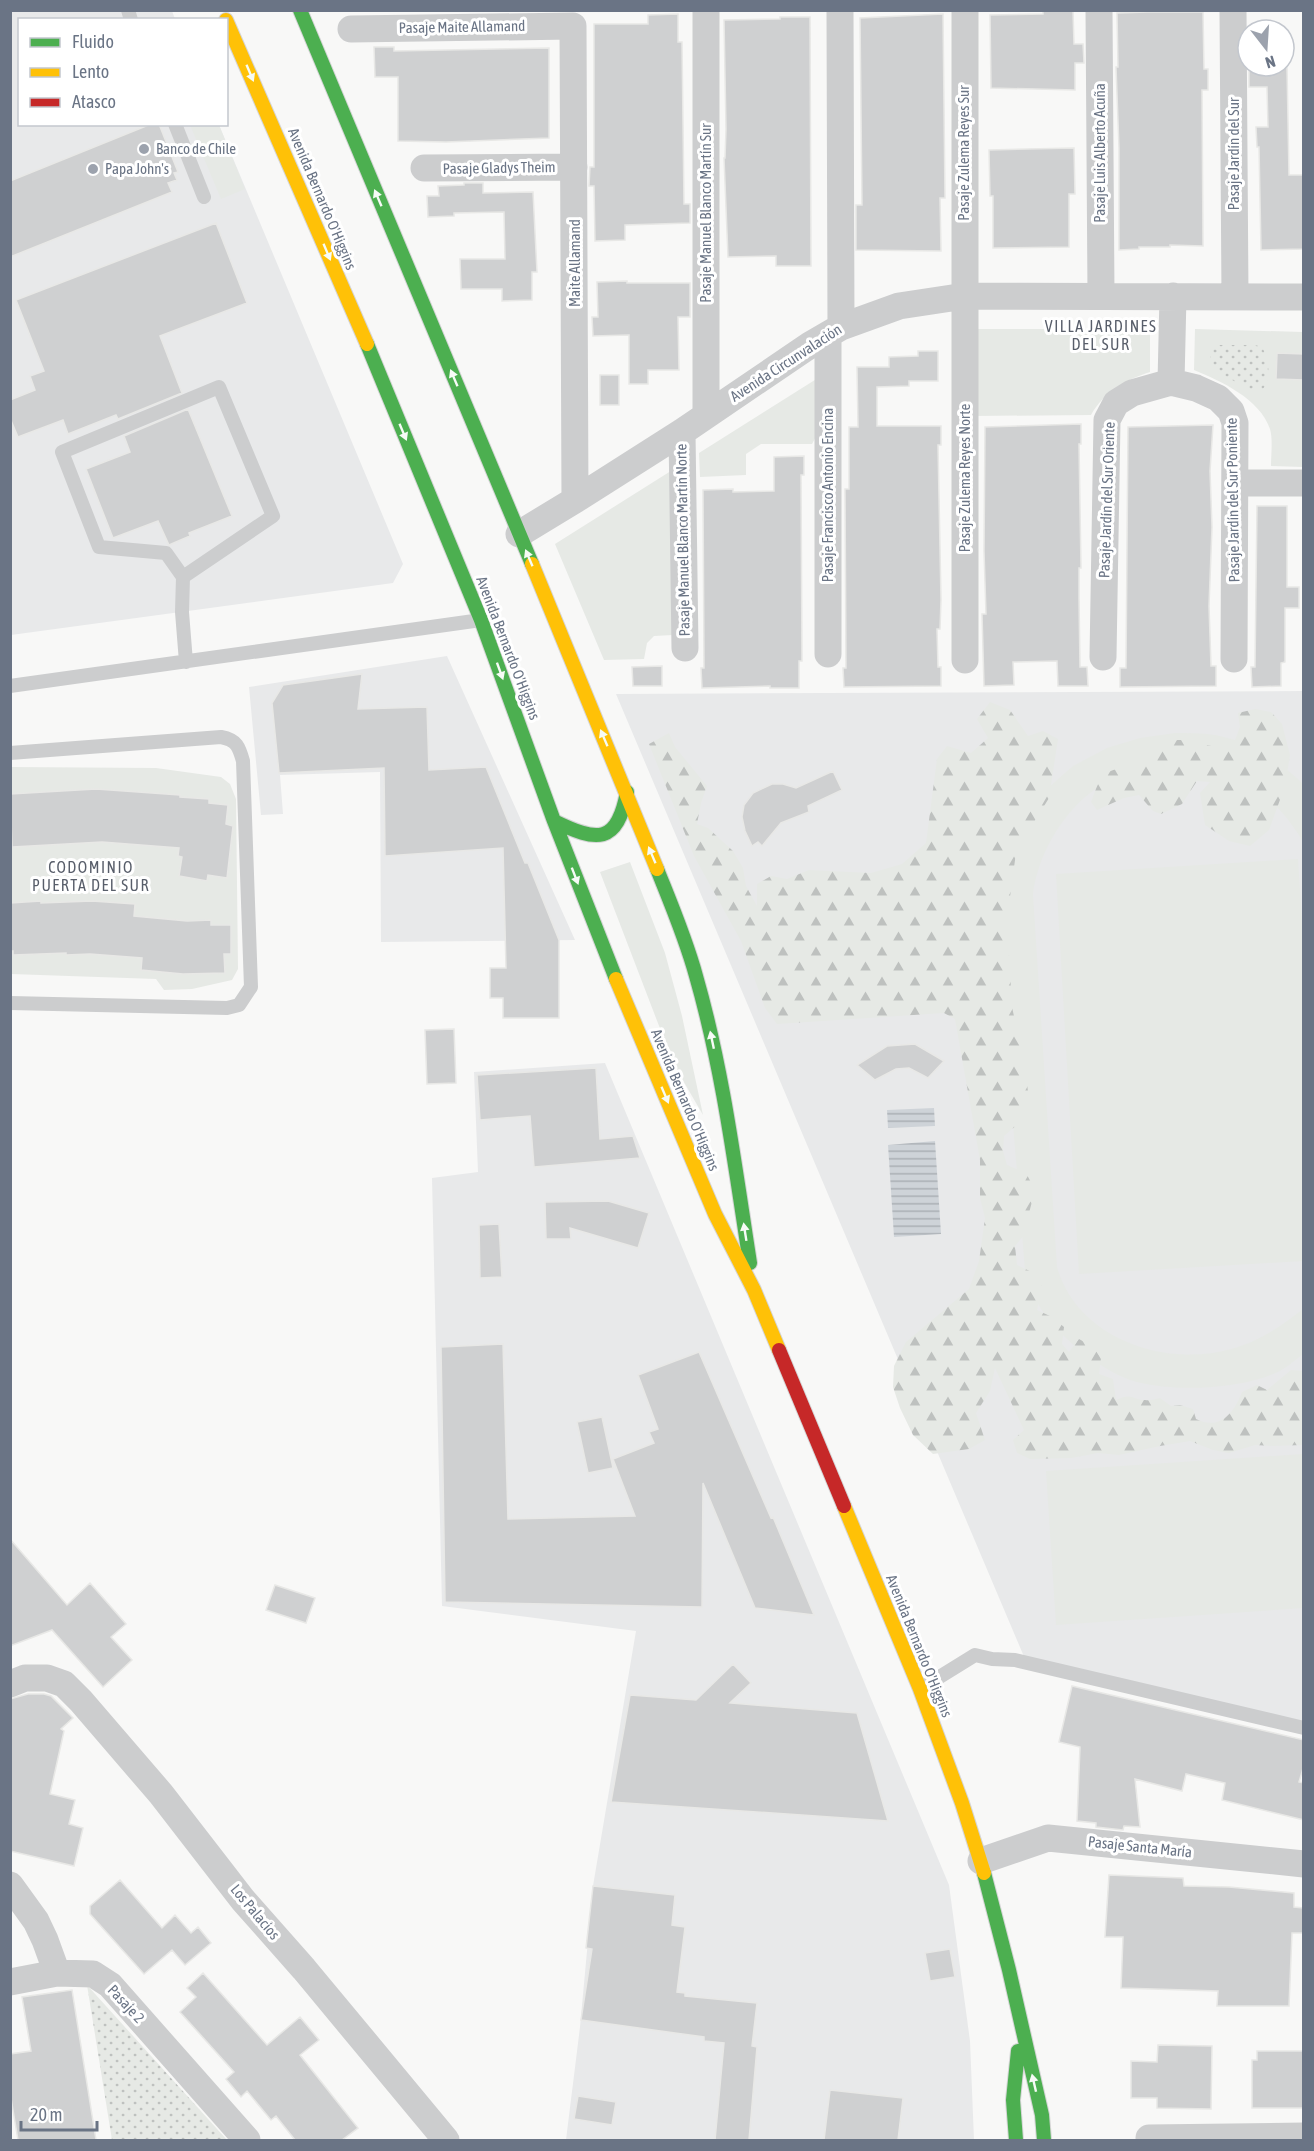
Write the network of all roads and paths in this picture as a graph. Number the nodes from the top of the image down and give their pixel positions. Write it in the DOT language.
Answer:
graph roads {
  1 [pos="300,10"];
  2 [pos="706,10"];
  3 [pos="840,10"];
  4 [pos="965,10"];
  5 [pos="1099,10"];
  6 [pos="1233,10"];
  7 [pos="228,25"];
  8 [pos="573,26"];
  9 [pos="351,28"];
  10 [pos="176,126"];
  11 [pos="574,167"];
  12 [pos="424,168"];
  13 [pos="204,197"];
  14 [pos="1101,295"];
  15 [pos="965,296"];
  16 [pos="1173,296"];
  17 [pos="1234,297"];
  18 [pos="1304,297"];
  19 [pos="834,331"];
  20 [pos="1171,382"];
  21 [pos="706,415"];
  22 [pos="682,432"];
  23 [pos="1235,483"];
  24 [pos="1304,483"];
  25 [pos="575,500"];
  26 [pos="519,534"];
  27 [pos="183,577"];
  28 [pos="481,620"];
  29 [pos="685,648"];
  30 [pos="828,654"];
  31 [pos="1103,657"];
  32 [pos="1234,659"];
  33 [pos="965,660"];
  34 [pos="186,662"];
  35 [pos="10,686"];
  36 [pos="10,753"];
  37 [pos="627,792"];
  38 [pos="554,821"];
  39 [pos="10,1003"];
  40 [pos="754,1290"];
  41 [pos="10,1684"];
  42 [pos="920,1689"];
  43 [pos="1304,1728"];
  44 [pos="981,1861"];
  45 [pos="1304,1864"];
  46 [pos="10,1885"];
  47 [pos="57,1973"];
  48 [pos="10,1982"];
  49 [pos="1020,2025"];
  50 [pos="1304,2136"];
  51 [pos="1149,2138"];
  52 [pos="247,2140"];
  53 [pos="446,2140"];
  54 [pos="1016,2140"];
  55 [pos="1044,2140"];
  26 -- 1 [label="main road, Avenida Bernardo O'Higgins, one-way"];
  2 -- 21 [label="street, Pasaje Manuel Blanco Martín Sur"];
  3 -- 19 [label="street, Pasaje Francisco Antonio Encina"];
  4 -- 15 [label="street, Pasaje Zulema Reyes Sur"];
  5 -- 14 [label="street, Pasaje Luis Alberto Acuña"];
  6 -- 17 [label="street, Pasaje Jardín del Sur"];
  7 -- 28 [label="main road, Avenida Bernardo O'Higgins, one-way"];
  8 -- 9 [label="street, Pasaje Maite Allamand"];
  8 -- 11 [label="street, Maite Allamand"];
  10 -- 13 [label="lane"];
  11 -- 12 [label="street, Pasaje Gladys Theim"];
  11 -- 25 [label="street, Maite Allamand"];
  14 -- 15 [label="street, Avenida Circunvalación"];
  14 -- 16 [label="street, Avenida Circunvalación"];
  15 -- 19 [label="street, Avenida Circunvalación"];
  15 -- 33 [label="street, Pasaje Zulema Reyes Norte"];
  16 -- 17 [label="street, Avenida Circunvalación"];
  16 -- 20 [label="street"];
  17 -- 18 [label="street, Avenida Circunvalación"];
  19 -- 21 [label="street, Avenida Circunvalación"];
  19 -- 30 [label="street, Pasaje Francisco Antonio Encina"];
  20 -- 23 [label="street, Pasaje Jardín del Sur Poniente"];
  20 -- 31 [label="street, Pasaje Jardín del Sur Oriente"];
  21 -- 22 [label="street, Avenida Circunvalación"];
  22 -- 25 [label="street, Avenida Circunvalación"];
  22 -- 29 [label="street, Pasaje Manuel Blanco Martín Norte"];
  23 -- 24 [label="street"];
  23 -- 32 [label="street, Pasaje Jardín del Sur Poniente"];
  25 -- 26 [label="street, Avenida Circunvalación"];
  37 -- 26 [label="main road, Avenida Bernardo O'Higgins, one-way"];
  27 -- 27 [label="lane"];
  27 -- 34 [label="lane"];
  28 -- 34 [label="lane"];
  28 -- 38 [label="main road, Avenida Bernardo O'Higgins, one-way"];
  34 -- 35 [label="lane"];
  36 -- 39 [label="lane"];
  37 -- 38 [label="main road"];
  40 -- 37 [label="main road, Avenida Bernardo O'Higgins, one-way"];
  38 -- 40 [label="main road, Avenida Bernardo O'Higgins, one-way"];
  40 -- 42 [label="main road, Avenida Bernardo O'Higgins"];
  41 -- 53 [label="street, Los Palacios"];
  42 -- 43 [label="lane"];
  42 -- 44 [label="main road, Avenida Bernardo O'Higgins"];
  44 -- 45 [label="street, Pasaje Santa María"];
  44 -- 49 [label="main road, Avenida Bernardo O'Higgins"];
  46 -- 47 [label="street"];
  47 -- 48 [label="street, Pasaje 2"];
  47 -- 52 [label="street, Pasaje 2"];
  49 -- 54 [label="main road, Avenida Bernardo O'Higgins"];
  55 -- 49 [label="main road, Avenida Bernardo O'Higgins, one-way"];
  50 -- 51 [label="street"];
}
